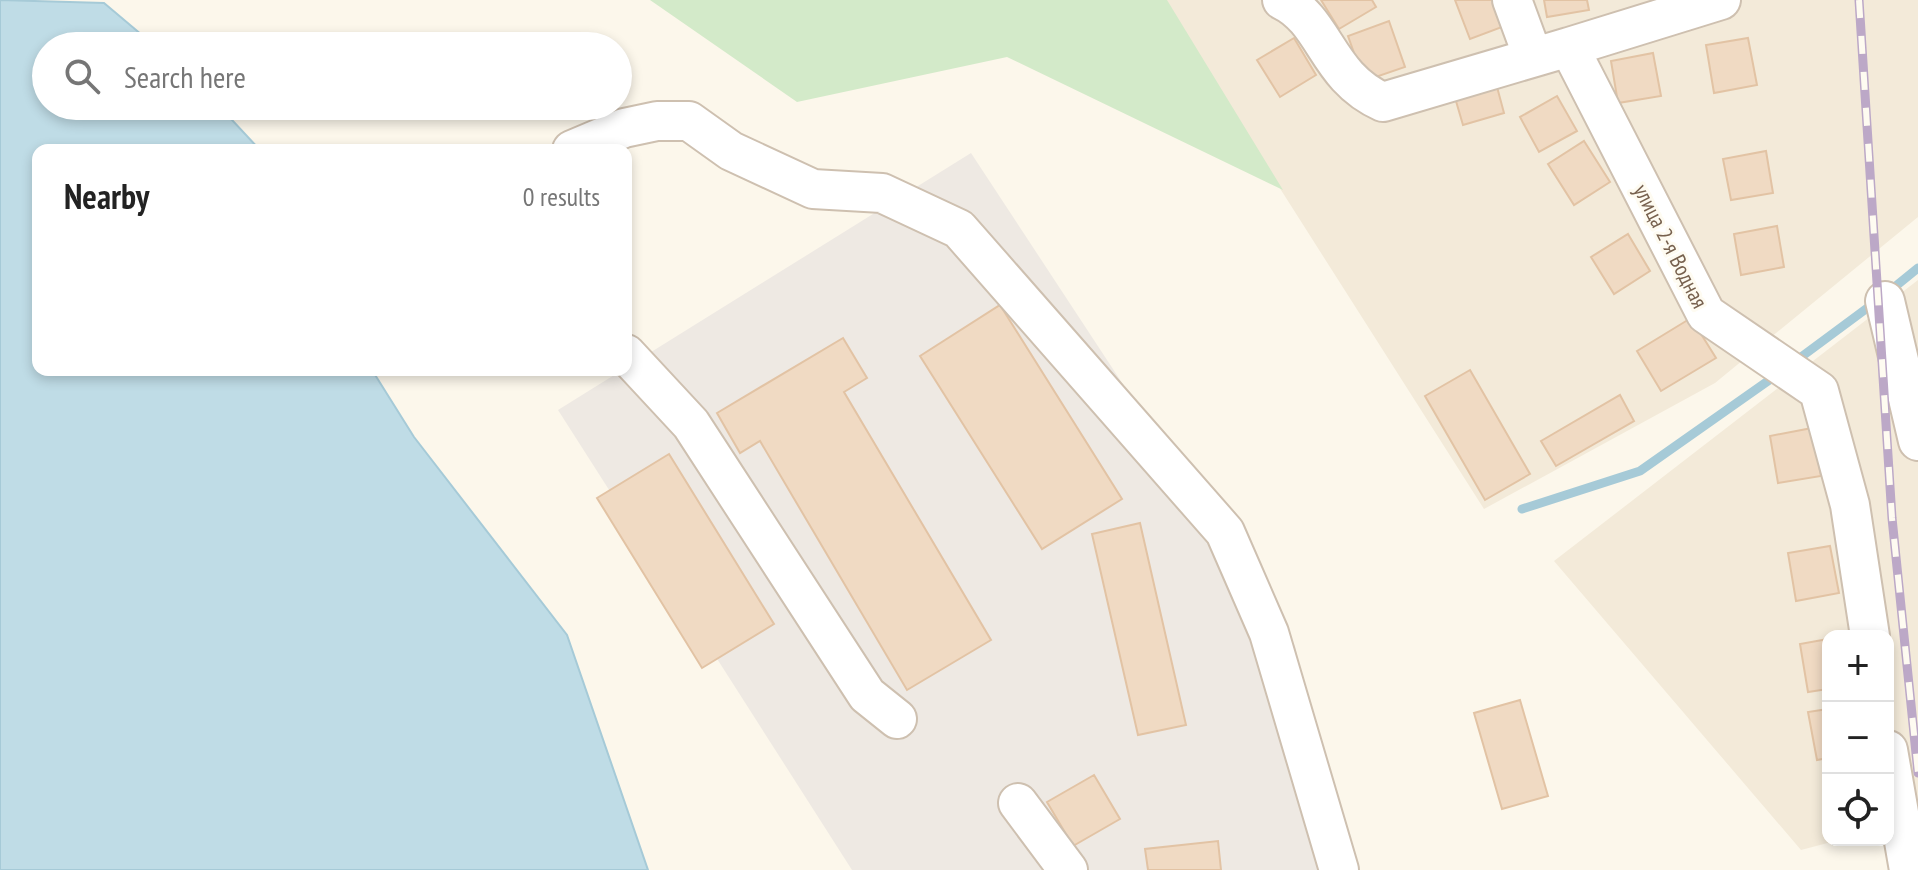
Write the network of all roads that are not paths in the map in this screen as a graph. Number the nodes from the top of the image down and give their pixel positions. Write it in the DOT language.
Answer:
graph roads {
  1 [pos="1282,0"];
  2 [pos="1512,0"];
  3 [pos="1721,0"];
  4 [pos="1551,52"];
  5 [pos="586,144"];
  6 [pos="1885,301"];
  7 [pos="632,360"];
  8 [pos="1918,441"];
  9 [pos="1869,630"];
  10 [pos="897,719"];
  11 [pos="1892,774"];
  12 [pos="1018,803"];
  13 [pos="1068,870"];
  14 [pos="1339,870"];
  15 [pos="1909,870"];
  1 -- 4 [label="street"];
  2 -- 4 [label="street, улица 2-я Водная"];
  3 -- 4 [label="street"];
  4 -- 9 [label="street, улица 2-я Водная"];
  5 -- 14 [label="street"];
  6 -- 8 [label="street"];
  7 -- 10 [label="street"];
  11 -- 15 [label="street"];
  12 -- 13 [label="street"];
}
